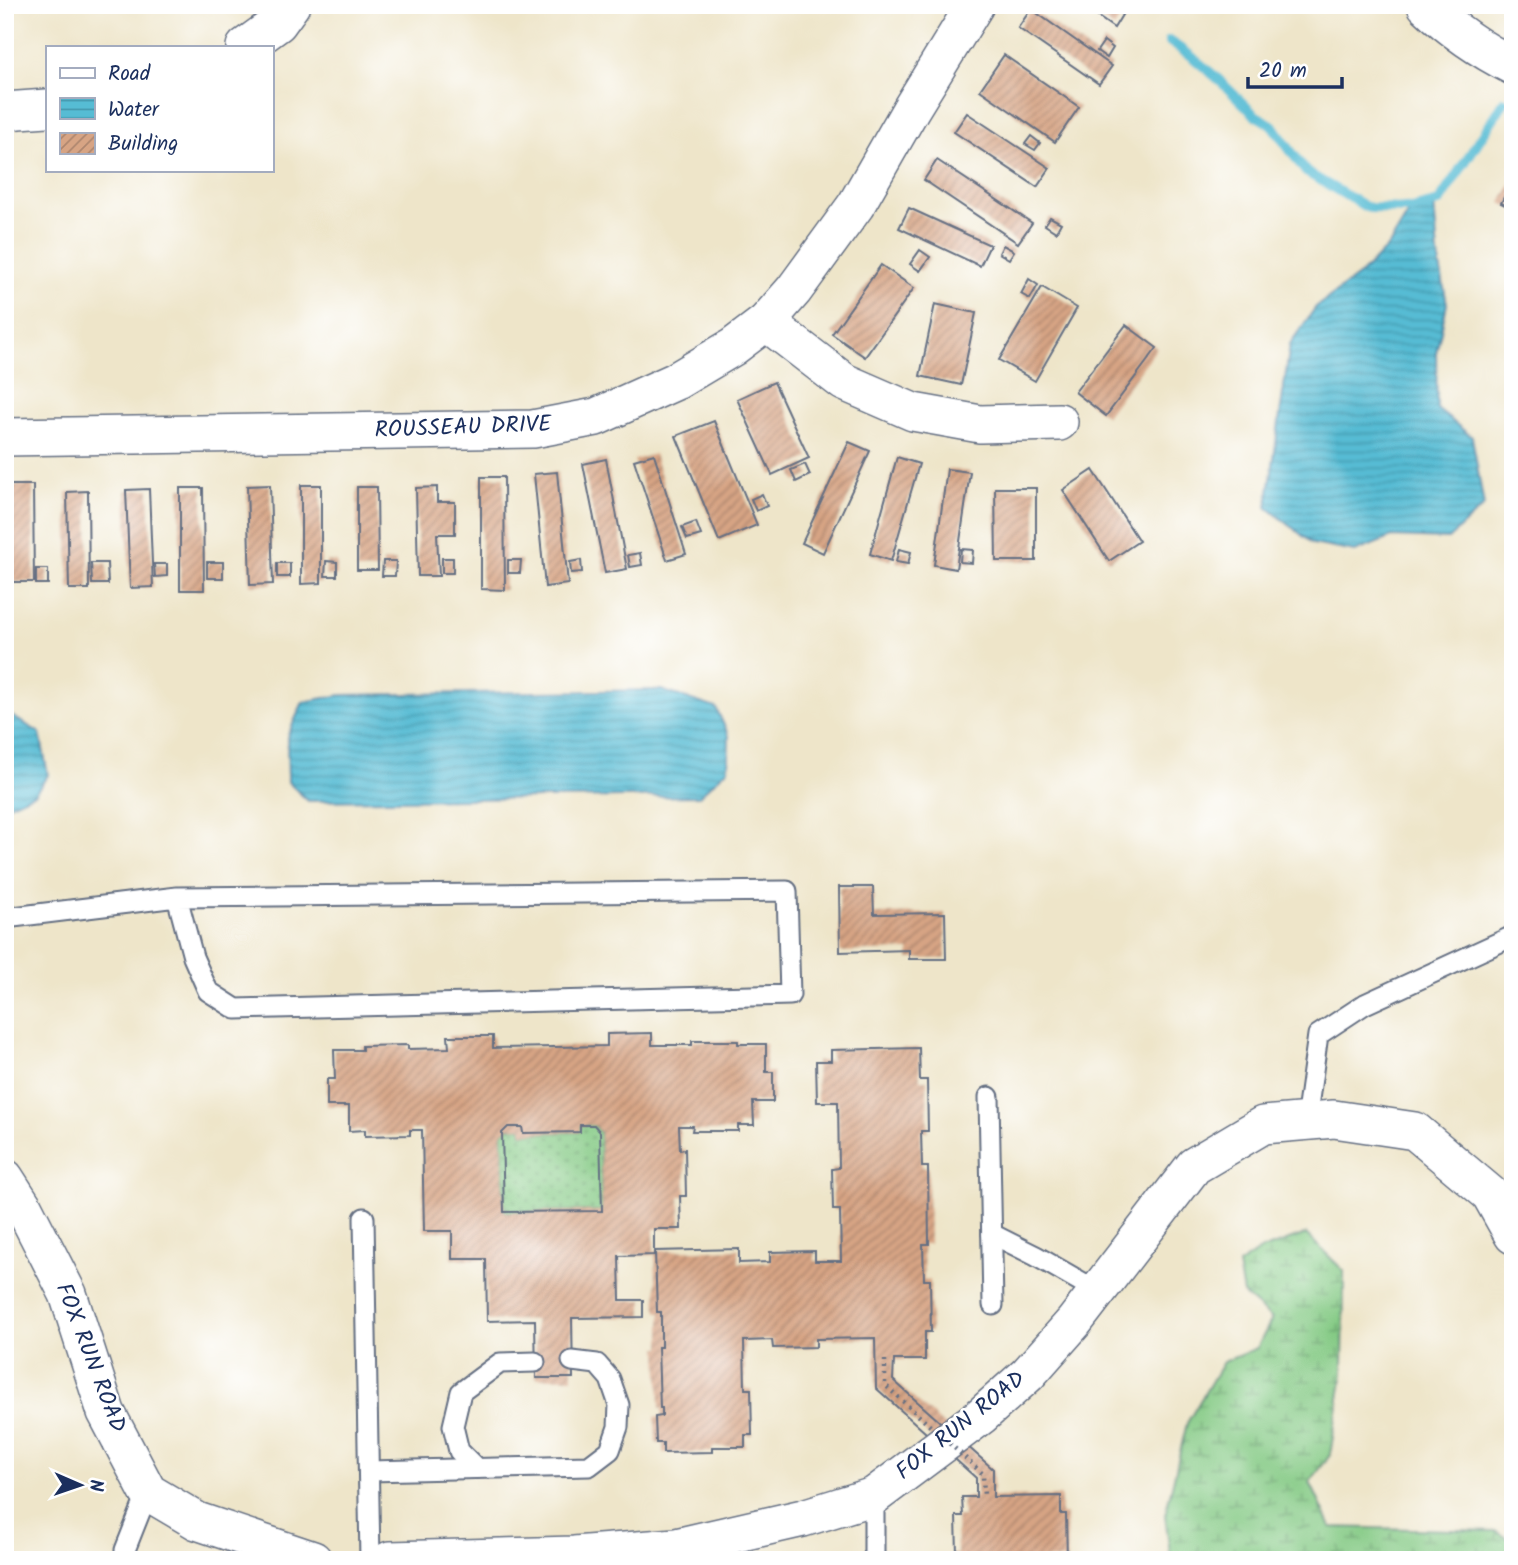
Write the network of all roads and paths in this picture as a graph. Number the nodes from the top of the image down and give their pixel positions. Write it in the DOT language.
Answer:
graph roads {
  1 [pos="291,5"];
  2 [pos="975,5"];
  3 [pos="1426,5"];
  4 [pos="246,46"];
  5 [pos="1513,66"];
  6 [pos="46,108"];
  7 [pos="5,111"];
  8 [pos="766,322"];
  9 [pos="1059,422"];
  10 [pos="5,437"];
  11 [pos="177,897"];
  12 [pos="5,918"];
  13 [pos="1513,936"];
  14 [pos="989,1097"];
  15 [pos="1306,1121"];
  16 [pos="5,1178"];
  17 [pos="364,1217"];
  18 [pos="992,1234"];
  19 [pos="1513,1235"];
  20 [pos="1097,1291"];
  21 [pos="993,1305"];
  22 [pos="885,1360"];
  23 [pos="572,1361"];
  24 [pos="535,1362"];
  25 [pos="476,1468"];
  26 [pos="369,1471"];
  27 [pos="148,1492"];
  28 [pos="874,1496"];
  29 [pos="984,1497"];
  30 [pos="574,1558"];
  31 [pos="125,1560"];
  32 [pos="313,1560"];
  33 [pos="370,1560"];
  34 [pos="390,1560"];
  35 [pos="874,1560"];
  1 -- 4 [label="street"];
  2 -- 8 [label="street, ROUSSEAU DRIVE"];
  3 -- 5 [label="street"];
  6 -- 7 [label="street"];
  8 -- 9 [label="street"];
  8 -- 10 [label="street, ROUSSEAU DRIVE"];
  11 -- 11 [label="lane"];
  11 -- 12 [label="lane"];
  13 -- 15 [label="lane"];
  14 -- 18 [label="lane"];
  15 -- 19 [label="street, FOX RUN ROAD"];
  15 -- 20 [label="street, FOX RUN ROAD"];
  16 -- 27 [label="street, FOX RUN ROAD"];
  17 -- 26 [label="lane"];
  18 -- 20 [label="lane"];
  18 -- 21 [label="lane"];
  20 -- 28 [label="street, FOX RUN ROAD"];
  22 -- 29 [label="path, bridge"];
  23 -- 25 [label="lane"];
  24 -- 25 [label="lane"];
  25 -- 26 [label="lane"];
  26 -- 33 [label="lane"];
  27 -- 31 [label="lane"];
  27 -- 32 [label="street"];
  28 -- 30 [label="street, FOX RUN ROAD"];
  28 -- 35 [label="lane"];
  30 -- 34 [label="street, FOX RUN ROAD"];
}
